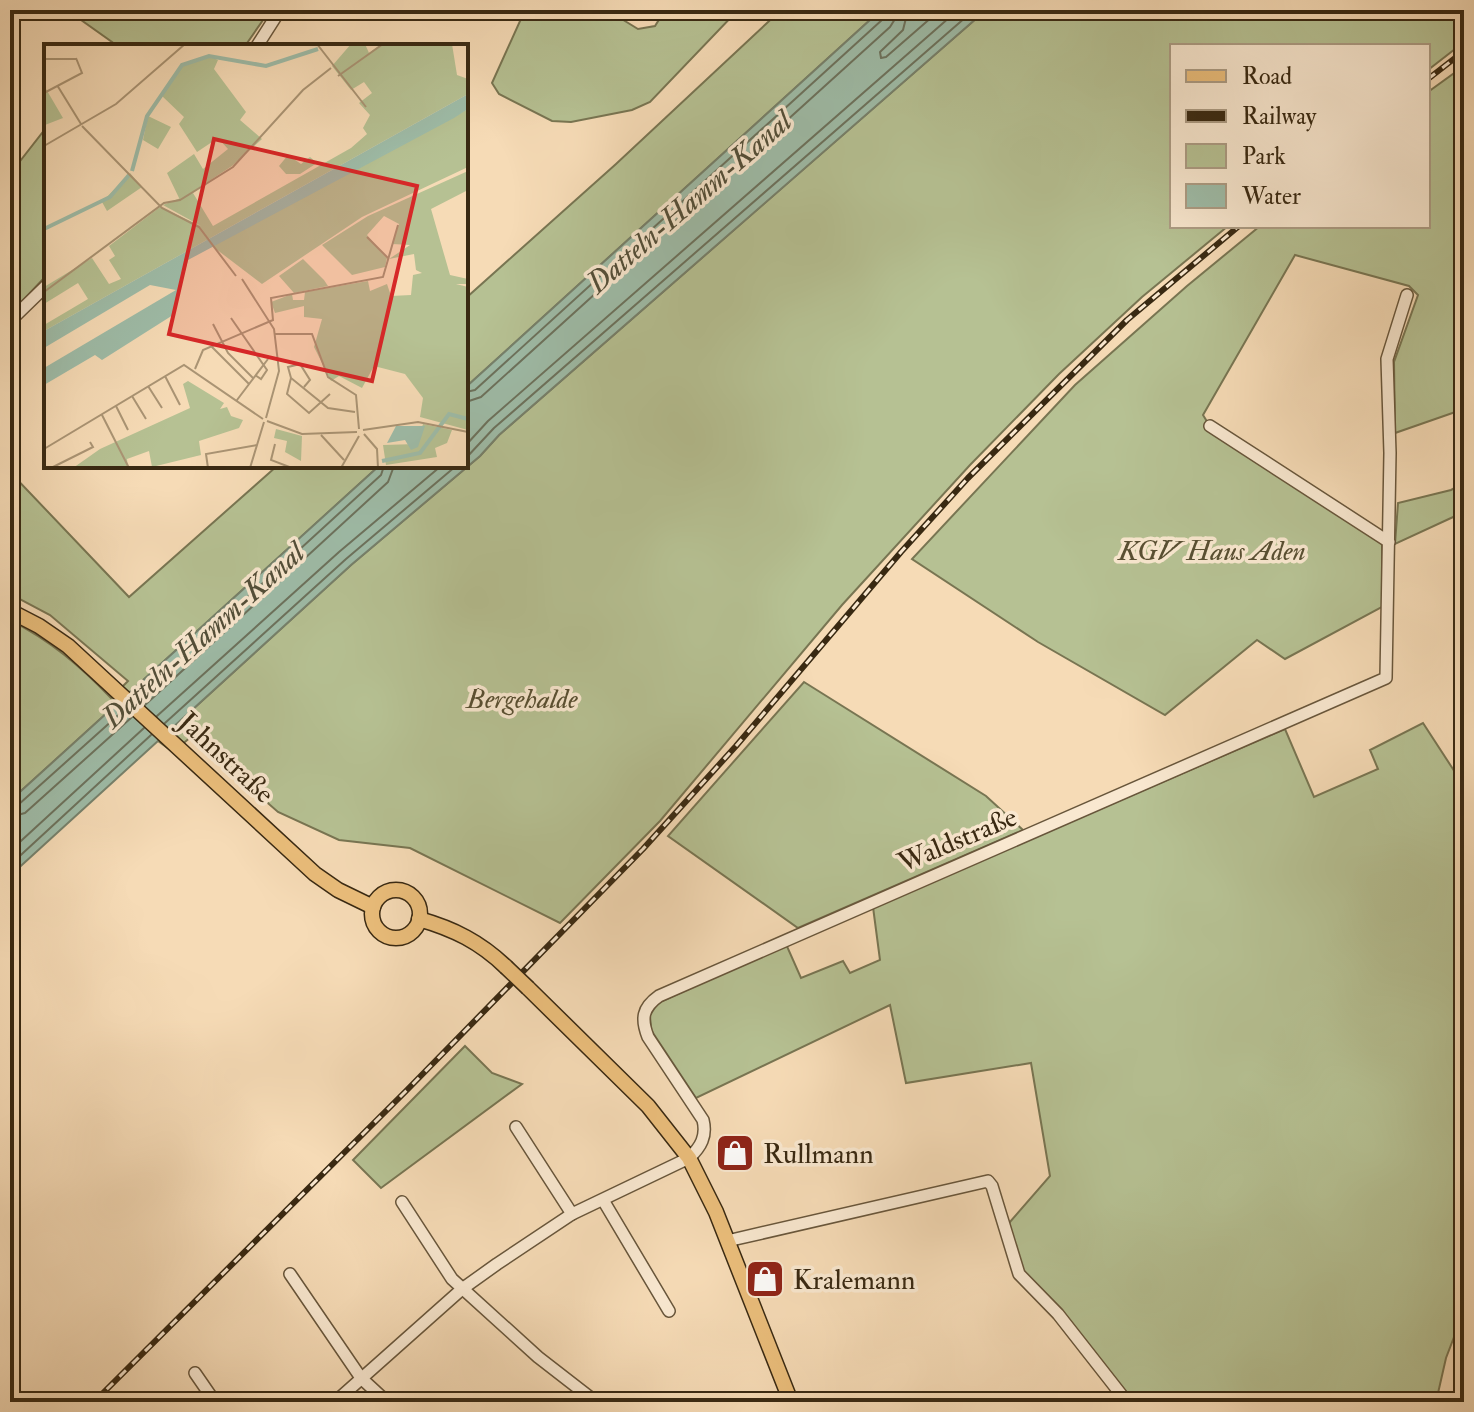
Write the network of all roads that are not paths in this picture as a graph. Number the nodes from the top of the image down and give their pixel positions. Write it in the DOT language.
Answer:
graph roads {
  1 [pos="280,10"];
  2 [pos="258,44"];
  3 [pos="44,288"];
  4 [pos="1407,295"];
  5 [pos="10,321"];
  6 [pos="1210,426"];
  7 [pos="1389,542"];
  8 [pos="10,611"];
  9 [pos="373,907"];
  10 [pos="419,919"];
  11 [pos="516,1127"];
  12 [pos="689,1158"];
  13 [pos="603,1200"];
  14 [pos="402,1202"];
  15 [pos="572,1214"];
  16 [pos="727,1241"];
  17 [pos="290,1274"];
  18 [pos="462,1289"];
  19 [pos="669,1311"];
  20 [pos="195,1373"];
  21 [pos="361,1378"];
  22 [pos="215,1402"];
  23 [pos="335,1402"];
  24 [pos="387,1402"];
  25 [pos="596,1402"];
  26 [pos="791,1402"];
  27 [pos="1127,1402"];
  1 -- 2 [label="street"];
  3 -- 5 [label="street"];
  4 -- 7 [label="street"];
  6 -- 7 [label="street"];
  7 -- 12 [label="street, Waldstraße"];
  8 -- 9 [label="main road, Jahnstraße"];
  9 -- 10 [label="main road"];
  9 -- 10 [label="main road"];
  10 -- 12 [label="main road, bridge"];
  11 -- 15 [label="street"];
  12 -- 13 [label="street"];
  12 -- 16 [label="main road"];
  13 -- 15 [label="street"];
  13 -- 19 [label="street"];
  14 -- 18 [label="street"];
  15 -- 18 [label="street"];
  16 -- 26 [label="main road"];
  16 -- 27 [label="street"];
  17 -- 21 [label="street"];
  18 -- 21 [label="street"];
  18 -- 25 [label="street"];
  20 -- 22 [label="street"];
  21 -- 23 [label="street"];
  21 -- 24 [label="street"];
}
